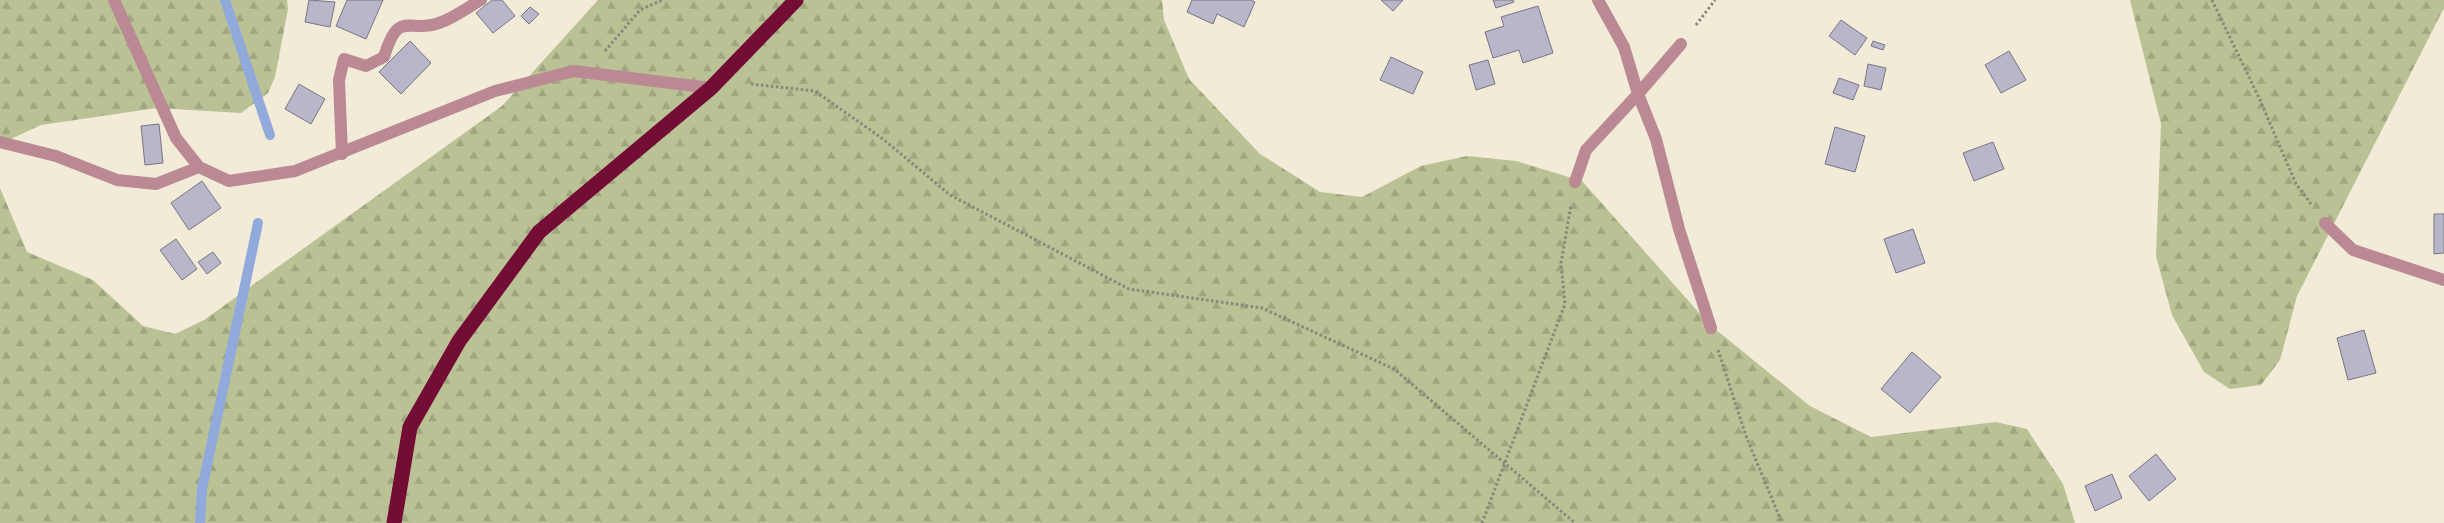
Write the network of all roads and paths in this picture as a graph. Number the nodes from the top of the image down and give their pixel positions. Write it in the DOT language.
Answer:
graph roads {
  1 [pos="114,0"];
  2 [pos="481,0"];
  3 [pos="662,0"];
  4 [pos="796,0"];
  5 [pos="1598,0"];
  6 [pos="1715,0"];
  7 [pos="2212,0"];
  8 [pos="1681,44"];
  9 [pos="587,72"];
  10 [pos="711,88"];
  11 [pos="1638,94"];
  12 [pos="0,142"];
  13 [pos="342,154"];
  14 [pos="199,167"];
  15 [pos="1575,182"];
  16 [pos="2325,223"];
  17 [pos="2444,280"];
  18 [pos="1711,328"];
  19 [pos="1504,461"];
  20 [pos="394,523"];
  21 [pos="1482,523"];
  22 [pos="1575,523"];
  23 [pos="1782,523"];
  1 -- 14 [label="street"];
  2 -- 13 [label="street"];
  3 -- 9 [label="path"];
  4 -- 10 [label="highway"];
  5 -- 11 [label="street"];
  6 -- 8 [label="path"];
  7 -- 16 [label="path"];
  8 -- 11 [label="street"];
  9 -- 10 [label="street"];
  9 -- 13 [label="street"];
  10 -- 19 [label="path"];
  10 -- 20 [label="highway"];
  11 -- 15 [label="street"];
  11 -- 18 [label="street"];
  12 -- 14 [label="street"];
  13 -- 14 [label="street"];
  15 -- 19 [label="path"];
  16 -- 17 [label="street"];
  18 -- 23 [label="path"];
  19 -- 21 [label="path"];
  19 -- 22 [label="path"];
}
